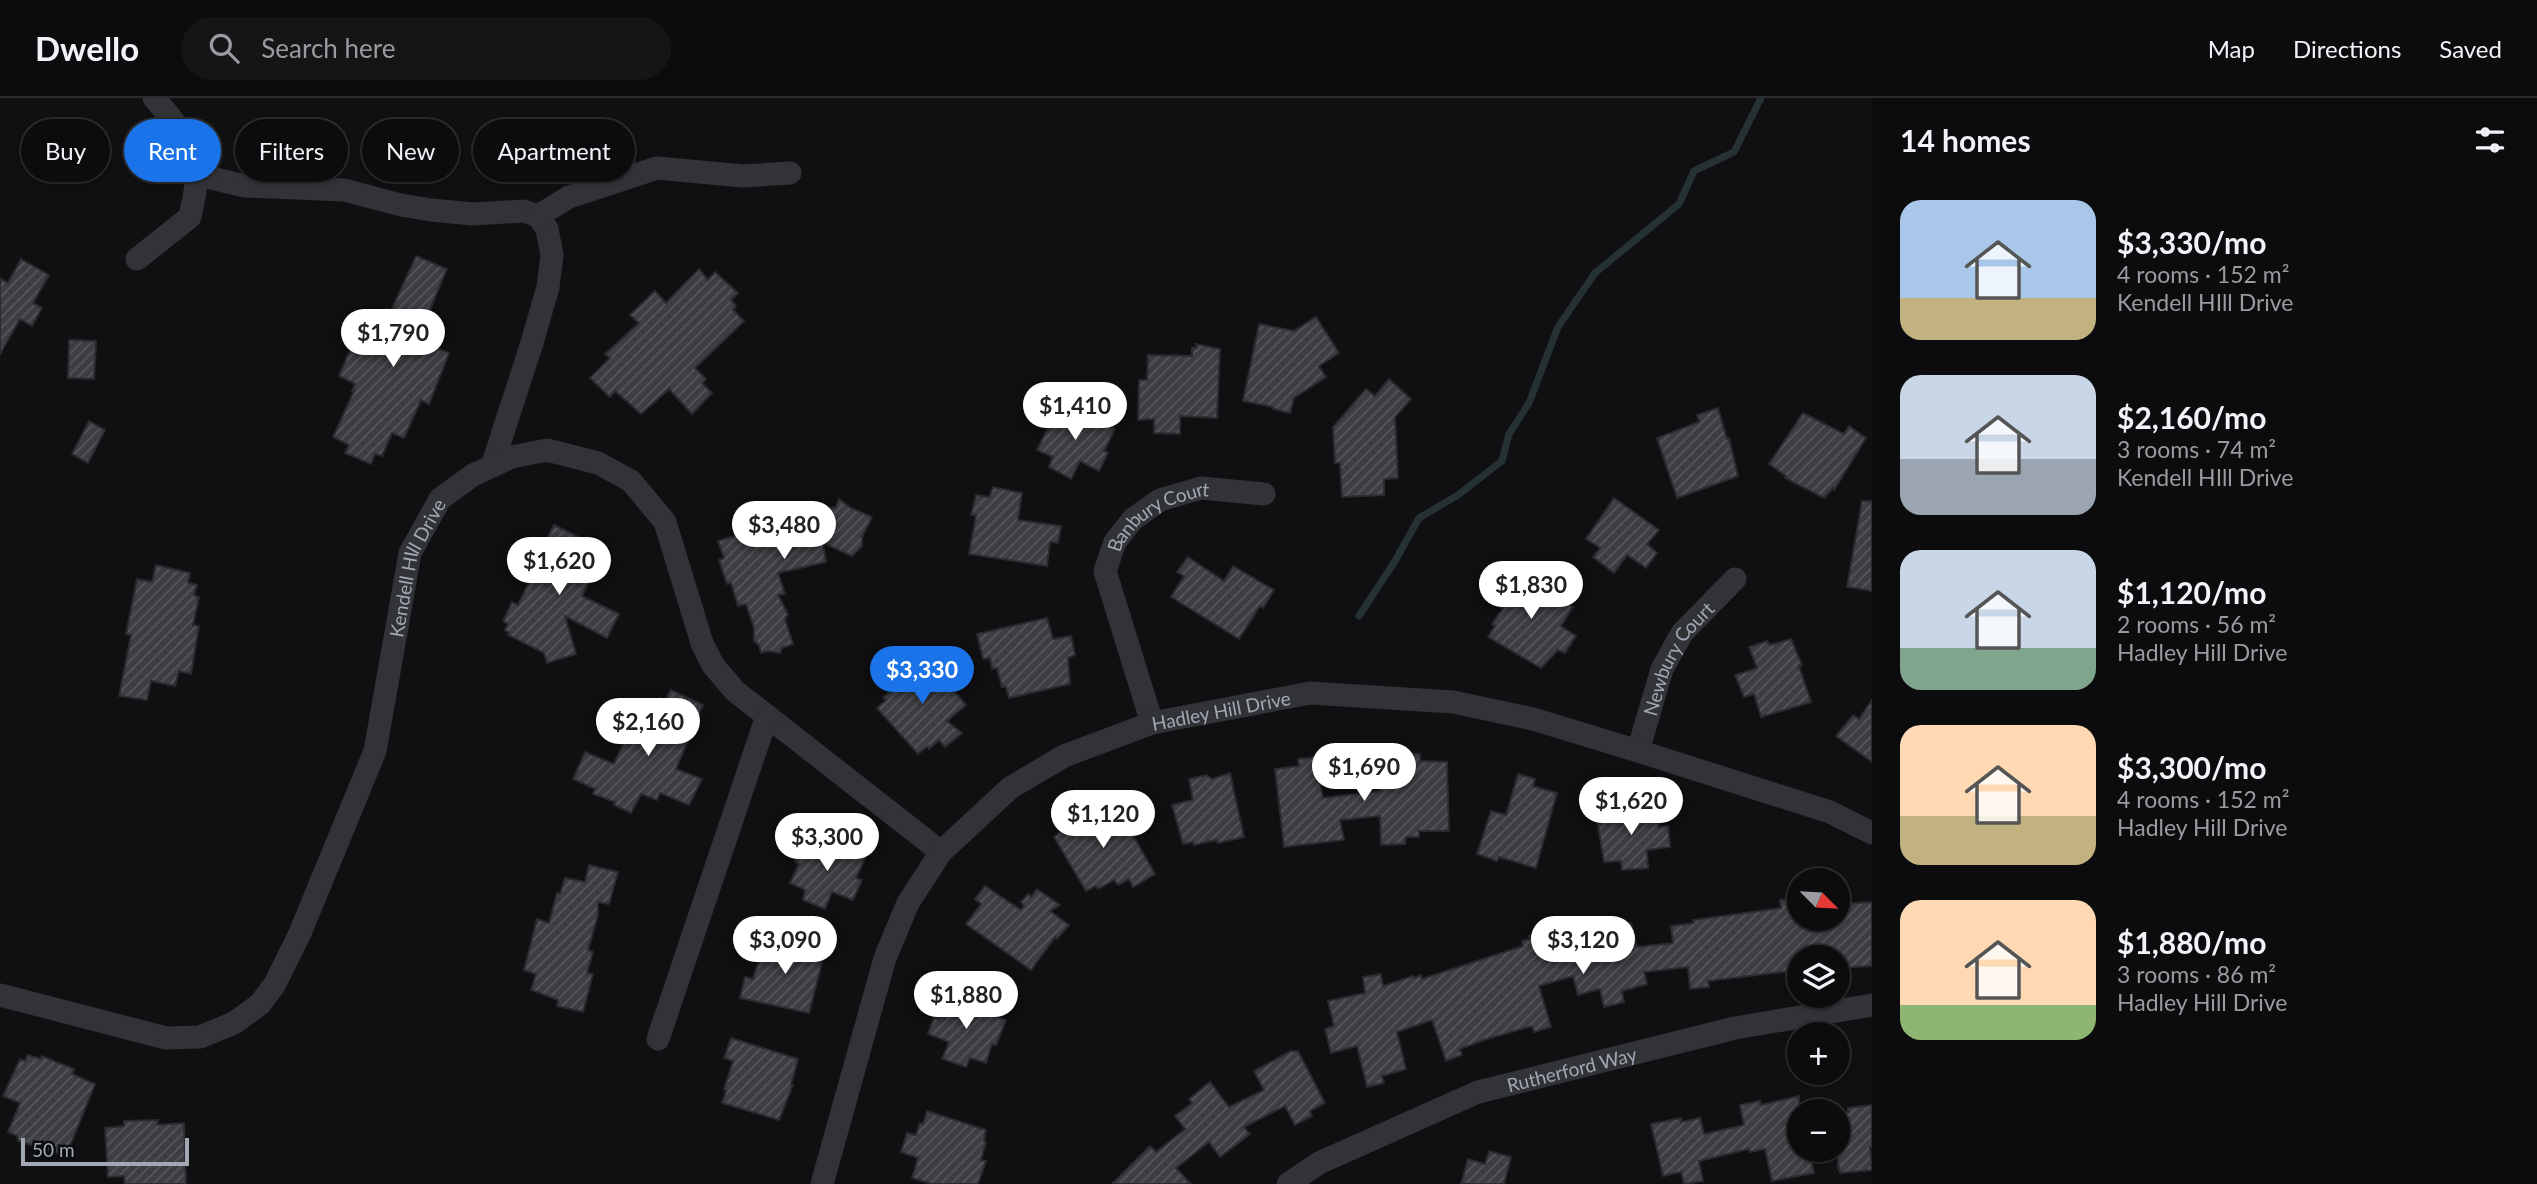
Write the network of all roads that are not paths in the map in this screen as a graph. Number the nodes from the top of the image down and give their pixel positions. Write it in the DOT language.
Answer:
graph roads {
  1 [pos="154,98"];
  2 [pos="172,119"];
  3 [pos="790,173"];
  4 [pos="221,180"];
  5 [pos="196,182"];
  6 [pos="538,216"];
  7 [pos="137,259"];
  8 [pos="492,466"];
  9 [pos="1264,494"];
  10 [pos="1735,579"];
  11 [pos="767,716"];
  12 [pos="1152,723"];
  13 [pos="1638,751"];
  14 [pos="1872,833"];
  15 [pos="941,852"];
  16 [pos="0,995"];
  17 [pos="1872,1005"];
  18 [pos="657,1040"];
  19 [pos="822,1184"];
  20 [pos="1288,1184"];
  1 -- 2 [label="street"];
  3 -- 6 [label="street"];
  4 -- 6 [label="street"];
  5 -- 7 [label="street"];
  6 -- 8 [label="street"];
  8 -- 11 [label="street, Kendell HIll Drive"];
  8 -- 16 [label="street, Kendell HIll Drive"];
  9 -- 12 [label="street, Banbury Court"];
  10 -- 13 [label="street, Newbury Court"];
  11 -- 15 [label="street, Kendell HIll Drive"];
  11 -- 18 [label="street"];
  12 -- 13 [label="street, Hadley Hill Drive"];
  12 -- 15 [label="street, Hadley Hill Drive"];
  13 -- 14 [label="street, Hadley Hill Drive"];
  15 -- 19 [label="street, Hadley Hill Drive"];
  17 -- 20 [label="street, Rutherford Way"];
}
